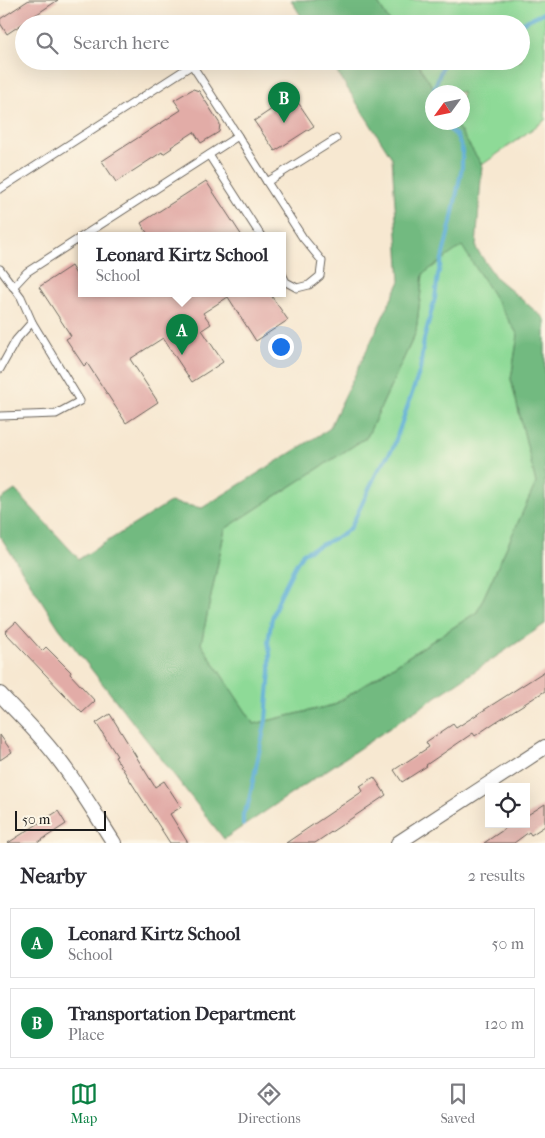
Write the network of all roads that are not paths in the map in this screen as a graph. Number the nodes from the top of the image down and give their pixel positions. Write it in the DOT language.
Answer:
graph roads {
  1 [pos="183,70"];
  2 [pos="196,70"];
  3 [pos="238,136"];
  4 [pos="336,139"];
  5 [pos="209,155"];
  6 [pos="267,182"];
  7 [pos="0,189"];
  8 [pos="89,232"];
  9 [pos="258,232"];
  10 [pos="78,239"];
  11 [pos="0,269"];
  12 [pos="286,282"];
  13 [pos="13,287"];
  14 [pos="32,322"];
  15 [pos="0,369"];
  16 [pos="0,416"];
  17 [pos="0,694"];
  18 [pos="545,747"];
  19 [pos="114,843"];
  20 [pos="398,843"];
  1 -- 7 [label="lane"];
  2 -- 3 [label="lane"];
  3 -- 5 [label="lane"];
  3 -- 6 [label="lane"];
  4 -- 6 [label="lane"];
  5 -- 8 [label="lane"];
  5 -- 9 [label="lane"];
  6 -- 12 [label="lane"];
  10 -- 13 [label="lane"];
  11 -- 13 [label="lane"];
  13 -- 14 [label="lane"];
  14 -- 15 [label="lane"];
  14 -- 16 [label="lane"];
  17 -- 19 [label="street"];
  18 -- 20 [label="street"];
}
